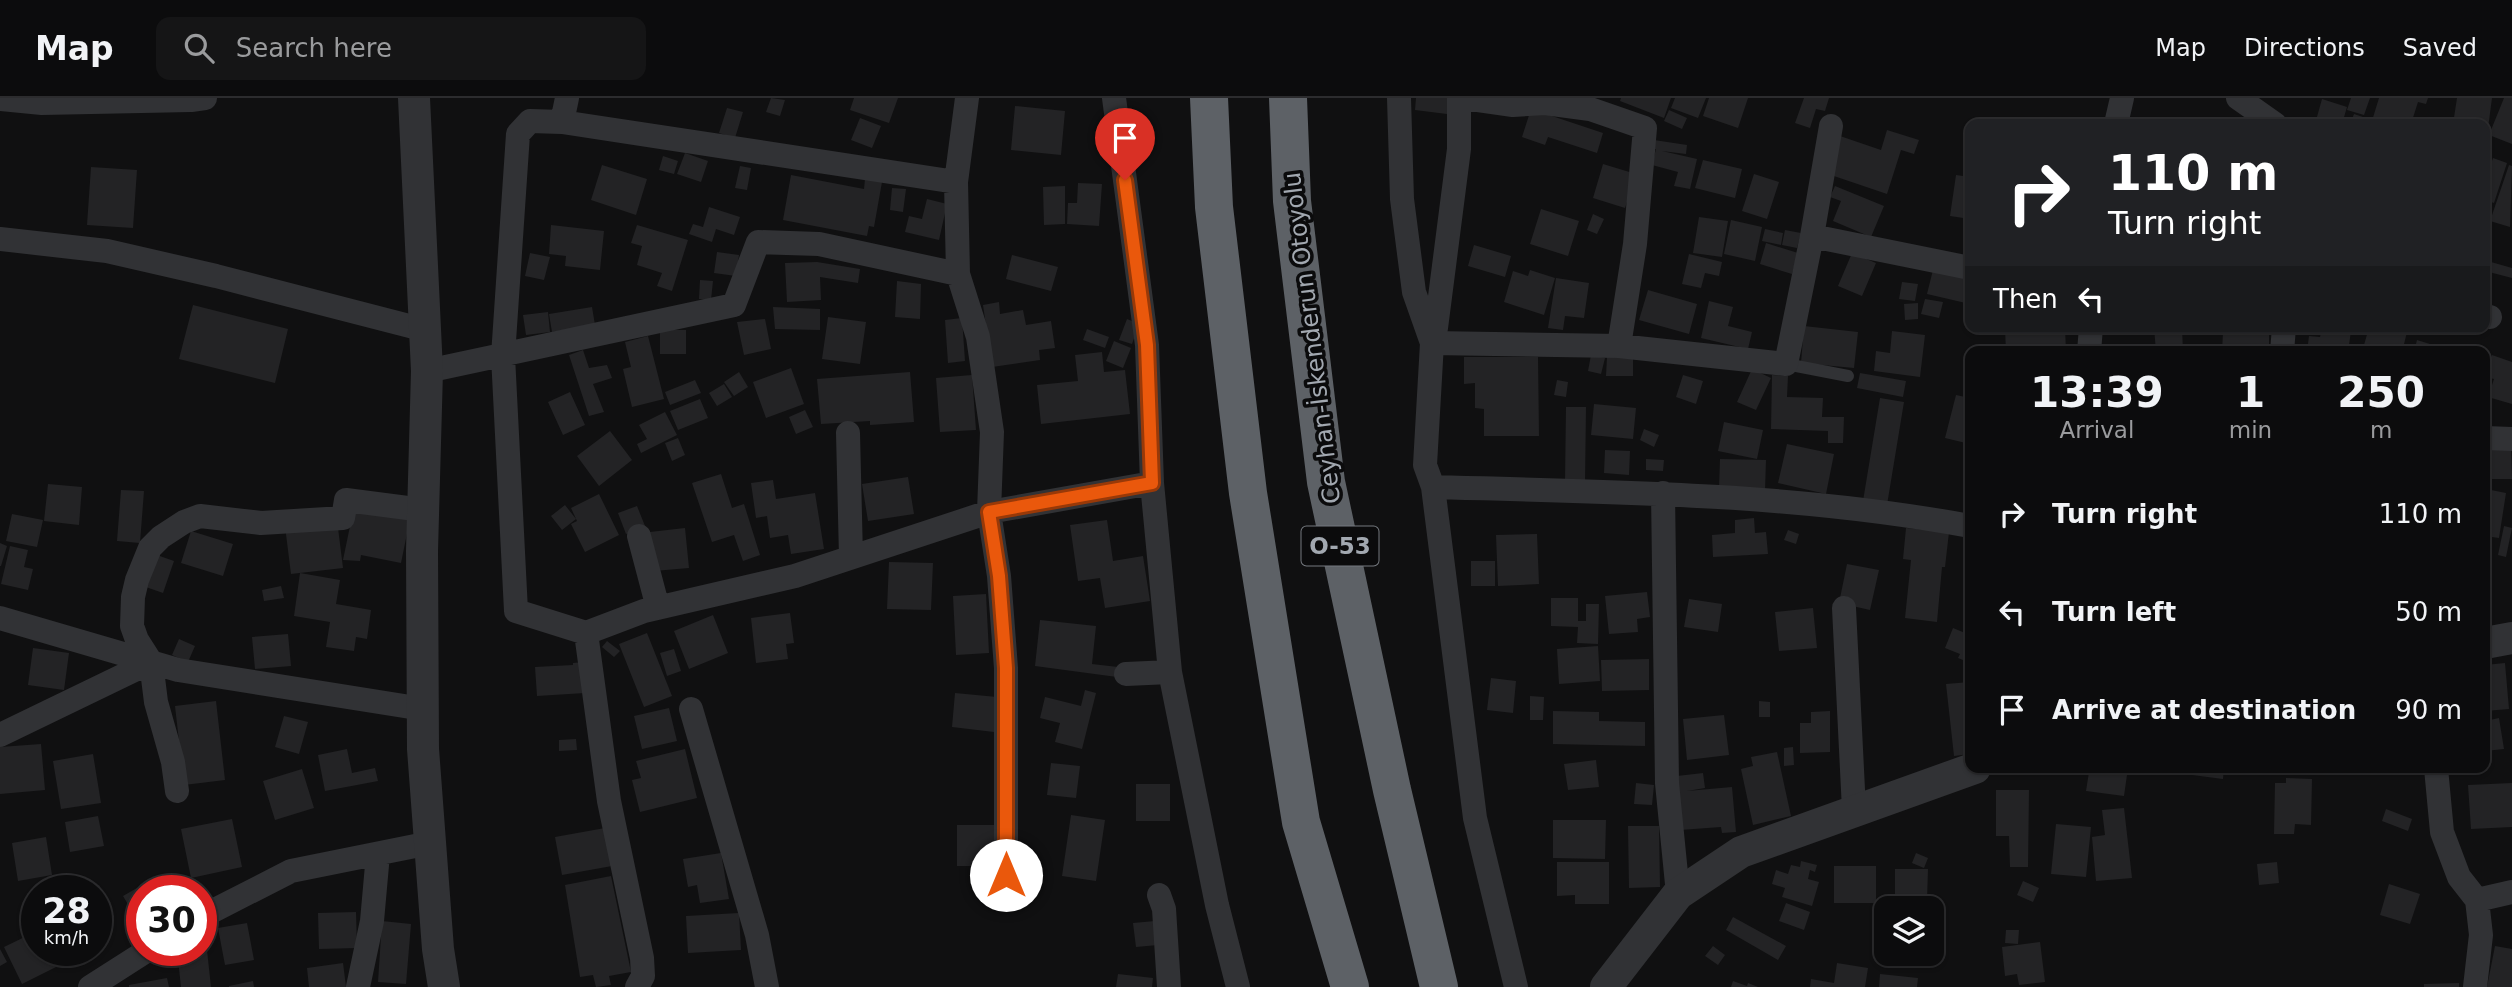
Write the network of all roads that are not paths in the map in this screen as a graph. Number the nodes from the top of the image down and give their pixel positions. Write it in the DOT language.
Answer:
graph roads {
  1 [pos="205,98"];
  2 [pos="967,98"];
  3 [pos="1114,98"];
  4 [pos="1193,98"];
  5 [pos="1209,98"];
  6 [pos="1288,98"];
  7 [pos="1399,98"];
  8 [pos="1459,98"];
  9 [pos="1464,98"];
  10 [pos="2122,98"];
  11 [pos="2241,98"];
  12 [pos="0,99"];
  13 [pos="409,101"];
  14 [pos="565,110"];
  15 [pos="2117,119"];
  16 [pos="2268,119"];
  17 [pos="1831,126"];
  18 [pos="956,182"];
  19 [pos="1812,236"];
  20 [pos="0,239"];
  21 [pos="1965,267"];
  22 [pos="958,274"];
  23 [pos="425,330"];
  24 [pos="1432,343"];
  25 [pos="1619,346"];
  26 [pos="503,356"];
  27 [pos="1786,364"];
  28 [pos="427,371"];
  29 [pos="1848,376"];
  30 [pos="848,432"];
  31 [pos="2490,438"];
  32 [pos="2512,439"];
  33 [pos="1152,483"];
  34 [pos="1433,487"];
  35 [pos="1248,493"];
  36 [pos="1663,493"];
  37 [pos="423,510"];
  38 [pos="989,512"];
  39 [pos="1965,525"];
  40 [pos="639,536"];
  41 [pos="851,558"];
  42 [pos="658,608"];
  43 [pos="1844,608"];
  44 [pos="0,618"];
  45 [pos="586,633"];
  46 [pos="2512,638"];
  47 [pos="2490,642"];
  48 [pos="151,662"];
  49 [pos="1170,672"];
  50 [pos="1126,674"];
  51 [pos="423,709"];
  52 [pos="691,709"];
  53 [pos="0,735"];
  54 [pos="1965,771"];
  55 [pos="2436,773"];
  56 [pos="177,791"];
  57 [pos="1854,810"];
  58 [pos="430,843"];
  59 [pos="378,854"];
  60 [pos="1006,875"];
  61 [pos="2512,892"];
  62 [pos="1678,894"];
  63 [pos="1159,895"];
  64 [pos="2477,900"];
  65 [pos="217,909"];
  66 [pos="126,964"];
  67 [pos="90,987"];
  68 [pos="358,987"];
  69 [pos="444,987"];
  70 [pos="637,987"];
  71 [pos="766,987"];
  72 [pos="1169,987"];
  73 [pos="1238,987"];
  74 [pos="1350,987"];
  75 [pos="1439,987"];
  76 [pos="1516,987"];
  77 [pos="1606,987"];
  78 [pos="2475,987"];
  1 -- 12 [label="street"];
  2 -- 18 [label="street"];
  3 -- 33 [label="street"];
  4 -- 35 [label="highway"];
  5 -- 35 [label="highway"];
  6 -- 75 [label="highway, Ceyhan-İskenderun Otoyolu / O-53"];
  7 -- 24 [label="street"];
  8 -- 24 [label="street"];
  9 -- 25 [label="street"];
  10 -- 15 [label="street"];
  11 -- 16 [label="street"];
  13 -- 23 [label="street"];
  14 -- 18 [label="street"];
  14 -- 26 [label="street"];
  17 -- 19 [label="street"];
  18 -- 22 [label="street"];
  19 -- 21 [label="street"];
  19 -- 27 [label="street"];
  20 -- 23 [label="street"];
  22 -- 26 [label="street"];
  22 -- 38 [label="street"];
  23 -- 28 [label="street"];
  24 -- 25 [label="street"];
  24 -- 34 [label="street"];
  25 -- 27 [label="street"];
  26 -- 28 [label="street"];
  26 -- 45 [label="street"];
  27 -- 29 [label="lane"];
  28 -- 37 [label="street"];
  30 -- 41 [label="street"];
  31 -- 32 [label="street"];
  33 -- 38 [label="street"];
  33 -- 49 [label="street"];
  34 -- 36 [label="street"];
  34 -- 76 [label="street"];
  35 -- 74 [label="highway"];
  36 -- 39 [label="street"];
  36 -- 62 [label="street"];
  37 -- 48 [label="street"];
  37 -- 51 [label="street"];
  38 -- 41 [label="street"];
  38 -- 60 [label="street"];
  40 -- 42 [label="street"];
  41 -- 42 [label="street"];
  42 -- 45 [label="street"];
  43 -- 57 [label="street"];
  44 -- 48 [label="street"];
  45 -- 70 [label="street"];
  46 -- 47 [label="street"];
  48 -- 51 [label="street"];
  48 -- 53 [label="street"];
  48 -- 56 [label="street"];
  49 -- 50 [label="street"];
  49 -- 73 [label="street"];
  51 -- 58 [label="street"];
  52 -- 71 [label="street"];
  54 -- 57 [label="street"];
  55 -- 64 [label="street"];
  57 -- 62 [label="street"];
  58 -- 59 [label="street"];
  58 -- 69 [label="street"];
  59 -- 65 [label="street"];
  59 -- 68 [label="street"];
  61 -- 64 [label="street"];
  62 -- 77 [label="street"];
  63 -- 72 [label="street"];
  64 -- 78 [label="street"];
  66 -- 67 [label="street"];
}
